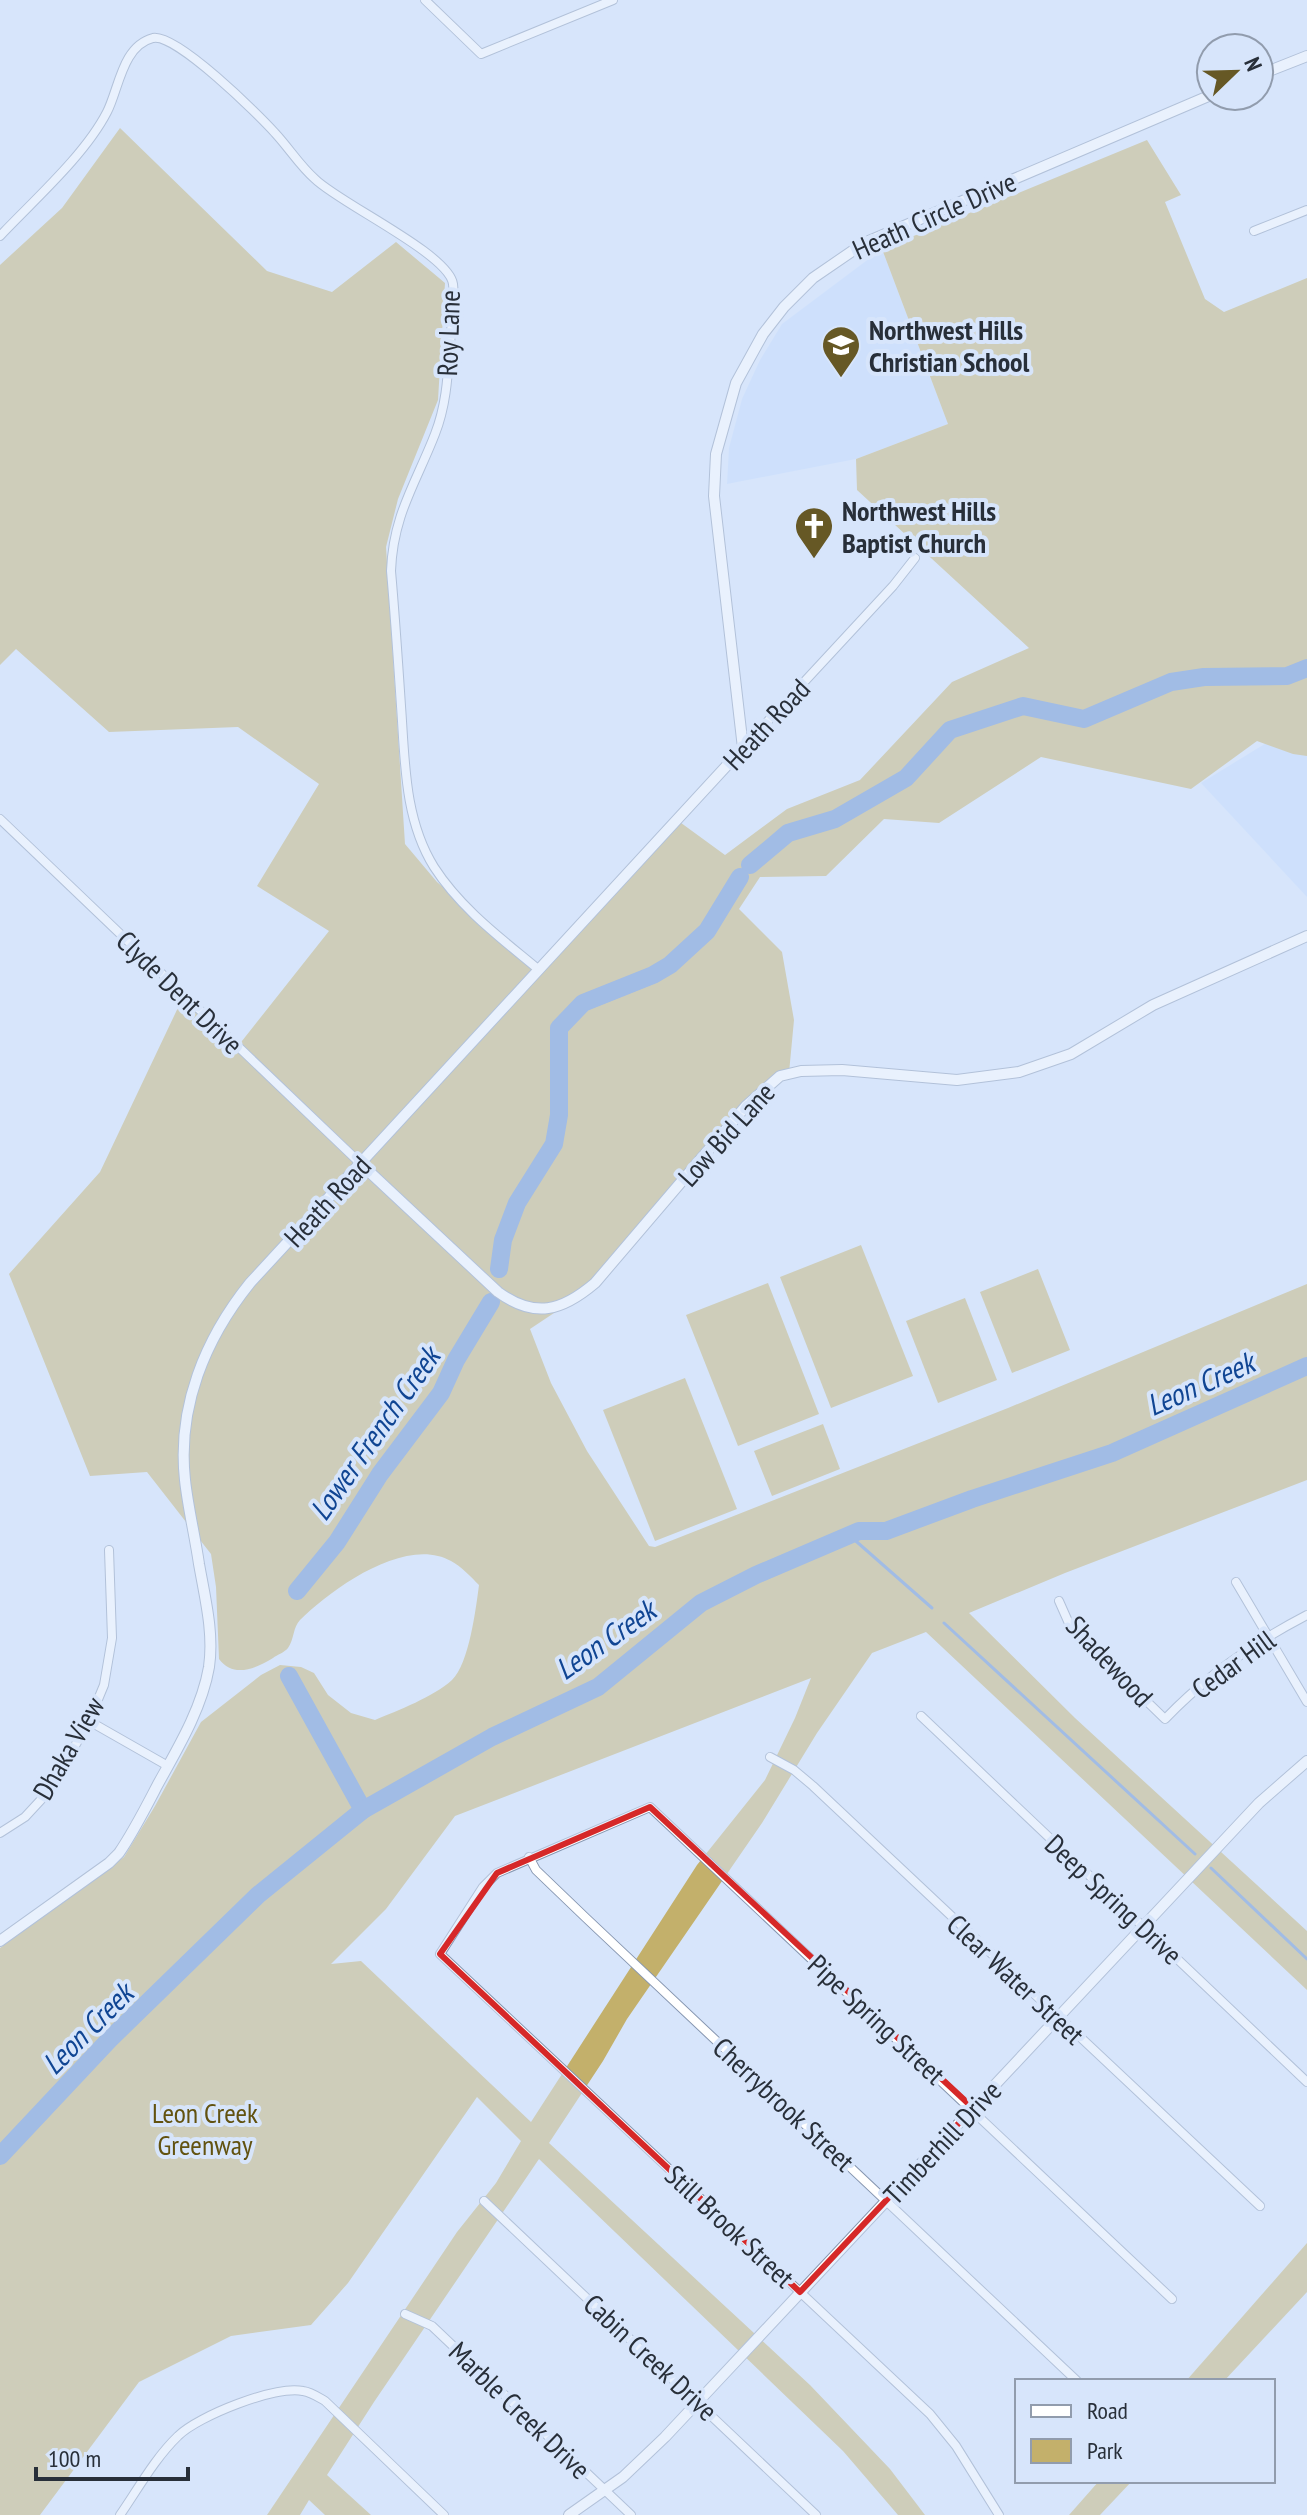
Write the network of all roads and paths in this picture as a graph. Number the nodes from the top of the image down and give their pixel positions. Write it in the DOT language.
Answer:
graph roads {
  1 [pos="425,0"];
  2 [pos="613,0"];
  3 [pos="1307,56"];
  4 [pos="1275,69"];
  5 [pos="1195,102"];
  6 [pos="1307,210"];
  7 [pos="1254,231"];
  8 [pos="0,236"];
  9 [pos="915,558"];
  10 [pos="743,748"];
  11 [pos="0,819"];
  12 [pos="1307,936"];
  13 [pos="539,970"];
  14 [pos="361,1164"];
  15 [pos="109,1550"];
  16 [pos="1236,1582"];
  17 [pos="1059,1601"];
  18 [pos="1307,1615"];
  19 [pos="1268,1636"];
  20 [pos="1307,1702"];
  21 [pos="921,1716"];
  22 [pos="1165,1719"];
  23 [pos="89,1721"];
  24 [pos="770,1757"];
  25 [pos="1307,1761"];
  26 [pos="168,1766"];
  27 [pos="0,1833"];
  28 [pos="529,1857"];
  29 [pos="1144,1927"];
  30 [pos="0,1941"];
  31 [pos="1058,2018"];
  32 [pos="1307,2082"];
  33 [pos="973,2108"];
  34 [pos="484,2201"];
  35 [pos="887,2201"];
  36 [pos="1260,2206"];
  37 [pos="800,2292"];
  38 [pos="1172,2299"];
  39 [pos="405,2314"];
  40 [pos="1075,2379"];
  41 [pos="697,2401"];
  42 [pos="604,2490"];
  43 [pos="120,2515"];
  44 [pos="444,2515"];
  45 [pos="569,2515"];
  46 [pos="631,2515"];
  47 [pos="816,2515"];
  48 [pos="999,2515"];
  1 -- 2 [label="street"];
  3 -- 4 [label="street"];
  5 -- 10 [label="street, Heath Circle Drive"];
  6 -- 7 [label="street"];
  8 -- 13 [label="street, Roy Lane"];
  9 -- 10 [label="street, Heath Road"];
  10 -- 13 [label="street, Heath Road"];
  11 -- 14 [label="street, Clyde Dent Drive"];
  12 -- 14 [label="street, Low Bid Lane"];
  13 -- 14 [label="street, Heath Road"];
  14 -- 26 [label="street, Heath Road"];
  15 -- 23 [label="street, Dhaka View"];
  16 -- 19 [label="street"];
  17 -- 22 [label="street, Shadewood"];
  18 -- 19 [label="street, Cedar Hill"];
  19 -- 20 [label="street"];
  19 -- 22 [label="street, Cedar Hill"];
  21 -- 29 [label="street, Deep Spring Drive"];
  23 -- 26 [label="street"];
  23 -- 27 [label="street, Dhaka View"];
  24 -- 31 [label="street, Clear Water Street"];
  25 -- 29 [label="street, Timberhill Drive"];
  26 -- 30 [label="street, Heath Road"];
  28 -- 33 [label="street, Pipe Spring Street"];
  28 -- 35 [label="street, Cherrybrook Street"];
  28 -- 37 [label="street, Still Brook Street"];
  29 -- 31 [label="street, Timberhill Drive"];
  29 -- 32 [label="street, Deep Spring Drive"];
  31 -- 33 [label="street, Timberhill Drive"];
  31 -- 36 [label="street, Clear Water Street"];
  33 -- 35 [label="street, Timberhill Drive"];
  33 -- 38 [label="street, Pipe Spring Street"];
  34 -- 41 [label="street, Cabin Creek Drive"];
  35 -- 37 [label="street, Timberhill Drive"];
  35 -- 40 [label="street, Cherrybrook Street"];
  37 -- 41 [label="street, Timberhill Drive"];
  37 -- 48 [label="street, Still Brook Street"];
  39 -- 42 [label="street, Marble Creek Drive"];
  41 -- 42 [label="street, Timberhill Drive"];
  41 -- 47 [label="street, Cabin Creek Drive"];
  42 -- 45 [label="street, Timberhill Drive"];
  42 -- 46 [label="street, Marble Creek Drive"];
  43 -- 44 [label="street"];
}
